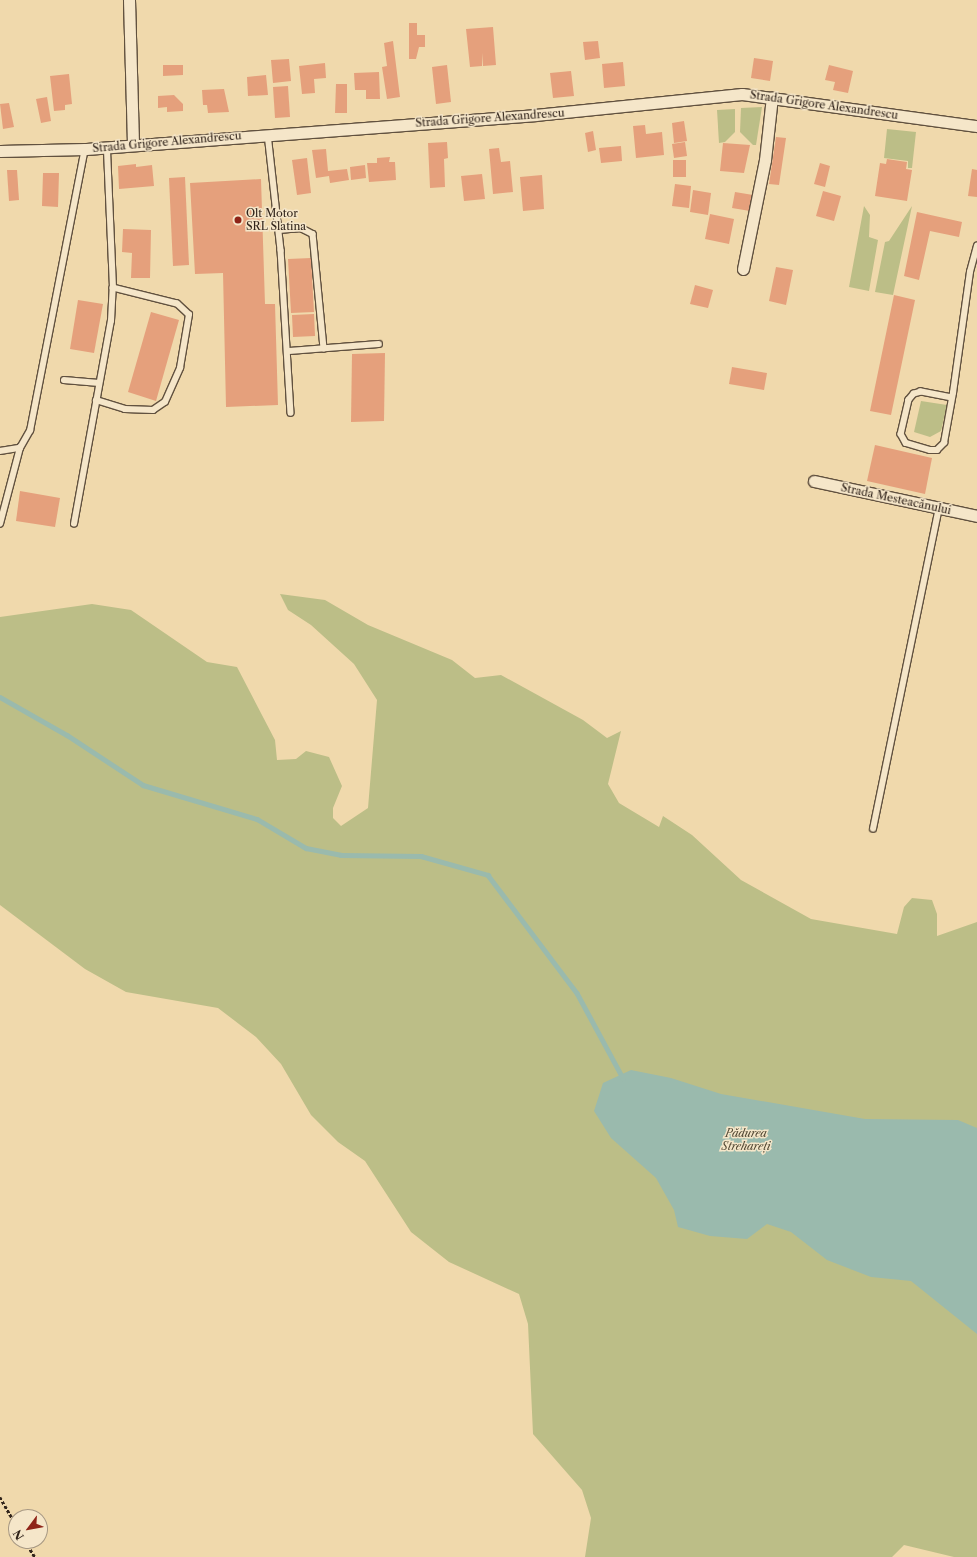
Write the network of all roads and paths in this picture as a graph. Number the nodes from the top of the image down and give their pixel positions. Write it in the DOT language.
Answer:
graph roads {
  1 [pos="129,0"];
  2 [pos="772,97"];
  3 [pos="977,126"];
  4 [pos="268,134"];
  5 [pos="133,144"];
  6 [pos="107,148"];
  7 [pos="85,149"];
  8 [pos="0,151"];
  9 [pos="279,230"];
  10 [pos="977,246"];
  11 [pos="743,269"];
  12 [pos="113,288"];
  13 [pos="379,344"];
  14 [pos="324,348"];
  15 [pos="289,351"];
  16 [pos="64,380"];
  17 [pos="99,383"];
  18 [pos="952,398"];
  19 [pos="96,400"];
  20 [pos="291,413"];
  21 [pos="20,448"];
  22 [pos="0,451"];
  23 [pos="814,481"];
  24 [pos="939,508"];
  25 [pos="977,516"];
  26 [pos="0,524"];
  27 [pos="74,524"];
  28 [pos="873,829"];
  29 [pos="0,1497"];
  30 [pos="8,1510"];
  1 -- 5 [label="street"];
  2 -- 3 [label="street, Strada Grigore Alexandrescu"];
  2 -- 4 [label="street, Strada Grigore Alexandrescu"];
  2 -- 11 [label="street"];
  4 -- 5 [label="street, Strada Grigore Alexandrescu"];
  4 -- 9 [label="lane"];
  5 -- 6 [label="street, Strada Grigore Alexandrescu"];
  6 -- 7 [label="street, Strada Grigore Alexandrescu"];
  6 -- 12 [label="lane"];
  7 -- 8 [label="street, Strada Grigore Alexandrescu"];
  7 -- 21 [label="lane"];
  9 -- 14 [label="lane"];
  9 -- 15 [label="lane"];
  10 -- 18 [label="lane"];
  12 -- 17 [label="lane"];
  12 -- 19 [label="lane"];
  13 -- 14 [label="lane"];
  14 -- 15 [label="lane"];
  15 -- 20 [label="lane"];
  16 -- 17 [label="lane"];
  17 -- 19 [label="lane"];
  18 -- 18 [label="lane"];
  19 -- 27 [label="lane"];
  21 -- 22 [label="lane"];
  21 -- 26 [label="lane"];
  23 -- 24 [label="street, Strada Mesteacănului"];
  24 -- 25 [label="street, Strada Mesteacănului"];
  24 -- 28 [label="lane"];
  29 -- 30 [label="path"];
}
